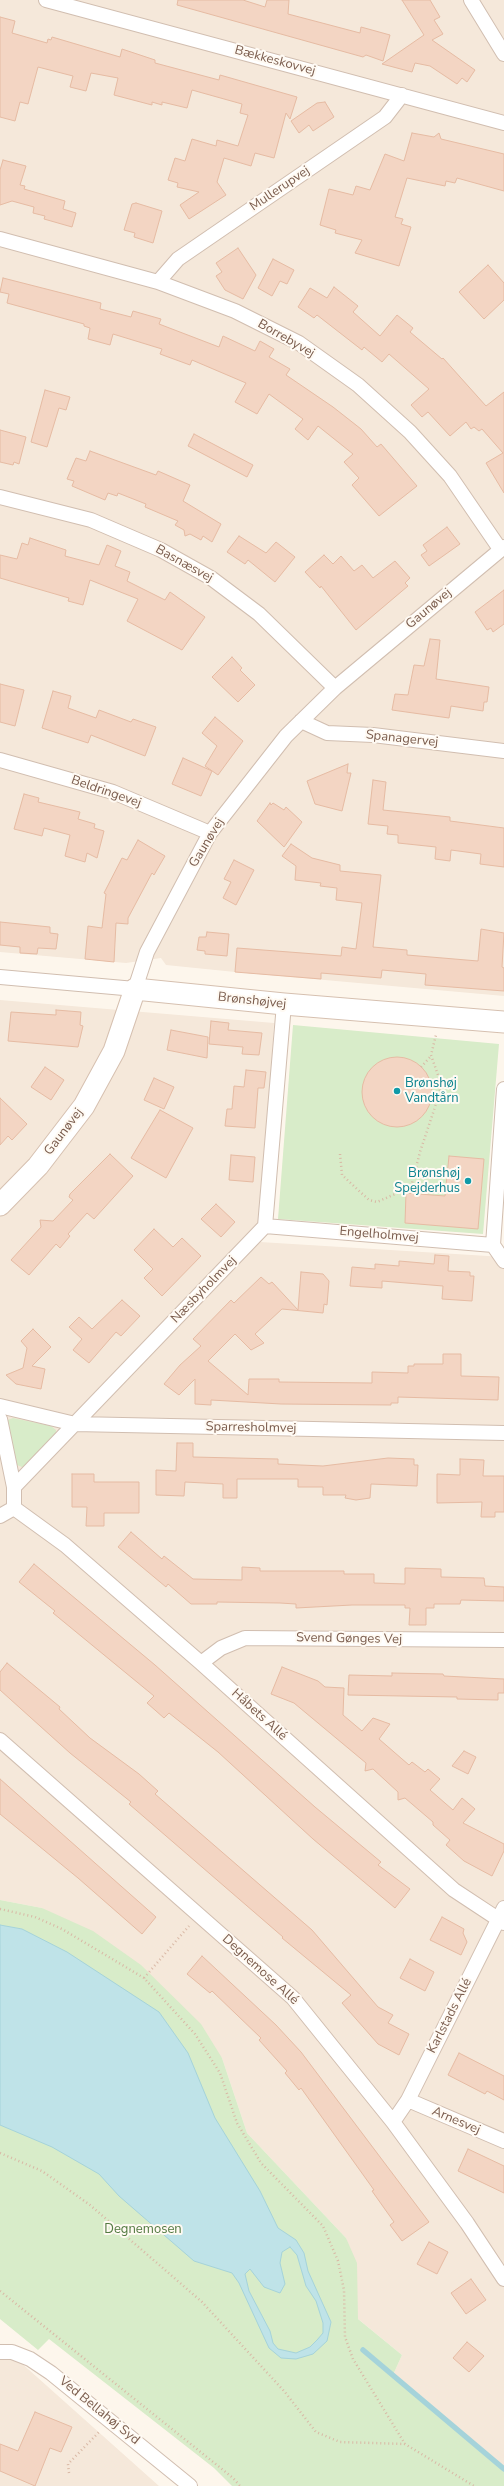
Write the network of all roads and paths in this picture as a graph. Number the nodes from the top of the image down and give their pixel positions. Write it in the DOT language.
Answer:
graph roads {
  1 [pos="46,0"];
  2 [pos="471,0"];
  3 [pos="504,54"];
  4 [pos="402,95"];
  5 [pos="504,123"];
  6 [pos="0,239"];
  7 [pos="158,282"];
  8 [pos="0,497"];
  9 [pos="502,548"];
  10 [pos="335,688"];
  11 [pos="301,722"];
  12 [pos="504,751"];
  13 [pos="0,760"];
  14 [pos="210,833"];
  15 [pos="0,977"];
  16 [pos="135,989"];
  17 [pos="284,1004"];
  18 [pos="438,1017"];
  19 [pos="504,1022"];
  20 [pos="431,1055"];
  21 [pos="421,1067"];
  22 [pos="504,1089"];
  23 [pos="340,1154"];
  24 [pos="0,1205"];
  25 [pos="500,1212"];
  26 [pos="265,1226"];
  27 [pos="493,1245"];
  28 [pos="504,1261"];
  29 [pos="0,1406"];
  30 [pos="0,1419"];
  31 [pos="75,1424"];
  32 [pos="504,1434"];
  33 [pos="14,1487"];
  34 [pos="14,1508"];
  35 [pos="0,1516"];
  36 [pos="504,1640"];
  37 [pos="201,1663"];
  38 [pos="0,1740"];
  39 [pos="0,1909"];
  40 [pos="502,1917"];
  41 [pos="179,1938"];
  42 [pos="144,1978"];
  43 [pos="408,2100"];
  44 [pos="393,2122"];
  45 [pos="504,2141"];
  46 [pos="0,2153"];
  47 [pos="504,2279"];
  48 [pos="1,2292"];
  49 [pos="0,2352"];
  50 [pos="111,2420"];
  51 [pos="405,2444"];
  52 [pos="69,2473"];
  53 [pos="190,2486"];
  54 [pos="240,2486"];
  55 [pos="474,2486"];
  1 -- 4 [label="street, Bækkeskovvej"];
  2 -- 3 [label="street"];
  4 -- 5 [label="street, Bækkeskovvej"];
  4 -- 7 [label="street, Mullerupvej"];
  6 -- 7 [label="street, Borrebyvej"];
  7 -- 9 [label="street, Borrebyvej"];
  8 -- 10 [label="street, Basnæsvej"];
  9 -- 10 [label="street, Gaunøvej"];
  10 -- 11 [label="street, Gaunøvej"];
  11 -- 12 [label="street, Spanagervej"];
  11 -- 14 [label="street, Gaunøvej"];
  13 -- 14 [label="street, Beldringevej"];
  14 -- 16 [label="street, Gaunøvej"];
  15 -- 16 [label="street, Brønshøjvej"];
  16 -- 17 [label="street, Brønshøjvej"];
  16 -- 24 [label="street, Gaunøvej"];
  17 -- 18 [label="street, Brønshøjvej"];
  17 -- 26 [label="street"];
  18 -- 19 [label="street, Brønshøjvej"];
  18 -- 20 [label="path"];
  20 -- 21 [label="path"];
  20 -- 23 [label="path"];
  22 -- 25 [label="street"];
  25 -- 27 [label="street"];
  26 -- 27 [label="street, Engelholmvej"];
  26 -- 31 [label="street, Næsbyholmvej"];
  27 -- 28 [label="street"];
  29 -- 31 [label="street, Sparresholmvej"];
  30 -- 33 [label="street"];
  31 -- 32 [label="street, Sparresholmvej"];
  31 -- 33 [label="street, Næsbyholmvej"];
  33 -- 34 [label="street"];
  34 -- 35 [label="street"];
  34 -- 37 [label="street, Håbets Allé"];
  36 -- 37 [label="street, Svend Gønges Vej"];
  37 -- 40 [label="street, Håbets Allé"];
  38 -- 44 [label="street, Degnemose Allé"];
  39 -- 42 [label="path"];
  40 -- 43 [label="street, Karlstads Allé"];
  41 -- 42 [label="path"];
  42 -- 51 [label="path"];
  43 -- 44 [label="street, Karlstads Allé"];
  43 -- 45 [label="street, Arnesvej"];
  44 -- 47 [label="street, Degnemose Allé"];
  46 -- 51 [label="path"];
  48 -- 54 [label="path"];
  49 -- 50 [label="street, Ved Bellahøj Syd"];
  50 -- 52 [label="path"];
  50 -- 53 [label="street, Ved Bellahøj Syd"];
  51 -- 55 [label="path"];
}
